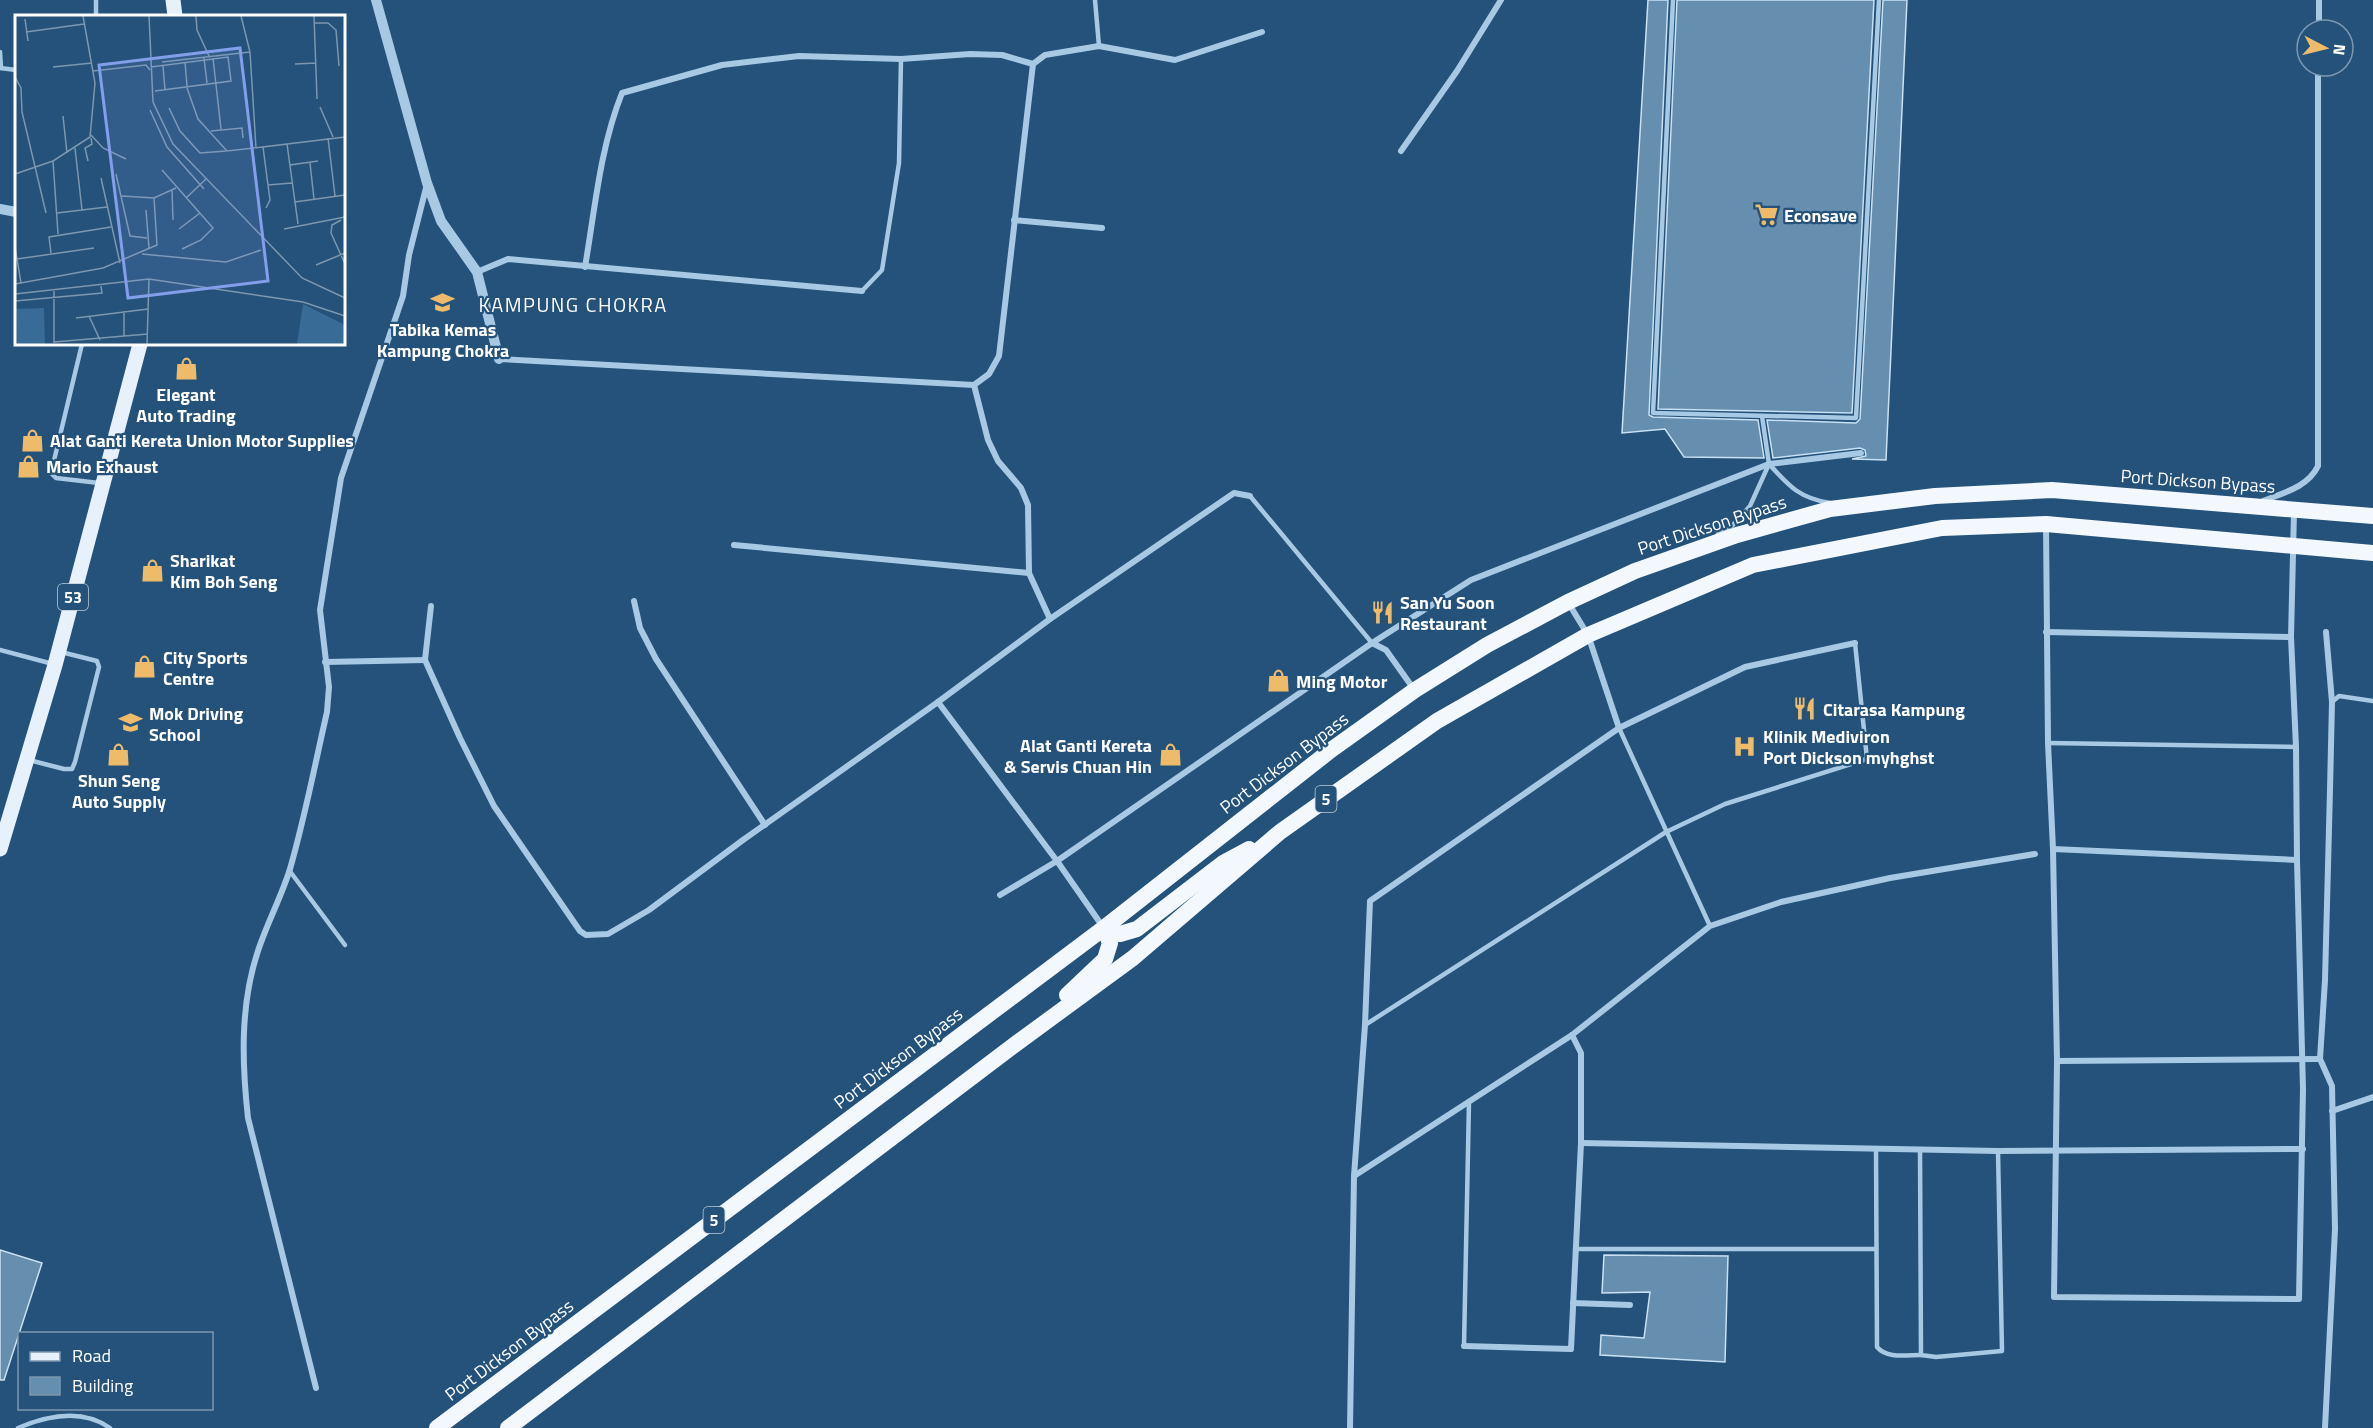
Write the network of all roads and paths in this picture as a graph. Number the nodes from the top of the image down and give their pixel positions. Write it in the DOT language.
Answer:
graph roads {
  1 [pos="173,0"];
  2 [pos="376,0"];
  3 [pos="1095,0"];
  4 [pos="1501,0"];
  5 [pos="1673,0"];
  6 [pos="1879,0"];
  7 [pos="2319,0"];
  8 [pos="175,15"];
  9 [pos="2319,18"];
  10 [pos="1262,32"];
  11 [pos="1099,46"];
  12 [pos="0,52"];
  13 [pos="902,59"];
  14 [pos="1033,63"];
  15 [pos="0,68"];
  16 [pos="15,70"];
  17 [pos="2318,78"];
  18 [pos="1401,150"];
  19 [pos="427,183"];
  20 [pos="0,209"];
  21 [pos="15,212"];
  22 [pos="1014,220"];
  23 [pos="1102,228"];
  24 [pos="585,267"];
  25 [pos="477,272"];
  26 [pos="862,291"];
  27 [pos="82,345"];
  28 [pos="140,345"];
  29 [pos="499,359"];
  30 [pos="974,385"];
  31 [pos="1762,416"];
  32 [pos="1861,453"];
  33 [pos="1769,464"];
  34 [pos="104,483"];
  35 [pos="1250,496"];
  36 [pos="2254,505"];
  37 [pos="1853,506"];
  38 [pos="2294,508"];
  39 [pos="2373,516"];
  40 [pos="2046,524"];
  41 [pos="2292,544"];
  42 [pos="734,545"];
  43 [pos="2373,553"];
  44 [pos="1682,554"];
  45 [pos="1029,573"];
  46 [pos="634,601"];
  47 [pos="1568,602"];
  48 [pos="431,606"];
  49 [pos="1050,619"];
  50 [pos="2046,632"];
  51 [pos="2326,632"];
  52 [pos="1588,635"];
  53 [pos="2291,637"];
  54 [pos="1372,643"];
  55 [pos="1855,643"];
  56 [pos="0,651"];
  57 [pos="57,658"];
  58 [pos="425,660"];
  59 [pos="326,662"];
  60 [pos="1415,690"];
  61 [pos="2373,701"];
  62 [pos="938,702"];
  63 [pos="2331,702"];
  64 [pos="1619,728"];
  65 [pos="2048,743"];
  66 [pos="2296,747"];
  67 [pos="27,759"];
  68 [pos="765,825"];
  69 [pos="1280,832"];
  70 [pos="1666,832"];
  71 [pos="0,849"];
  72 [pos="2053,849"];
  73 [pos="2035,854"];
  74 [pos="2296,860"];
  75 [pos="1057,861"];
  76 [pos="290,870"];
  77 [pos="1000,895"];
  78 [pos="1710,926"];
  79 [pos="1104,928"];
  80 [pos="345,945"];
  81 [pos="1365,1025"];
  82 [pos="1572,1035"];
  83 [pos="1017,1042"];
  84 [pos="2320,1059"];
  85 [pos="2301,1060"];
  86 [pos="2057,1061"];
  87 [pos="2373,1097"];
  88 [pos="1469,1102"];
  89 [pos="2332,1111"];
  90 [pos="1581,1143"];
  91 [pos="1876,1149"];
  92 [pos="2303,1149"];
  93 [pos="1920,1150"];
  94 [pos="2055,1150"];
  95 [pos="1998,1151"];
  96 [pos="1354,1176"];
  97 [pos="1575,1249"];
  98 [pos="1876,1249"];
  99 [pos="1573,1303"];
  100 [pos="1630,1305"];
  101 [pos="1464,1346"];
  102 [pos="1921,1355"];
  103 [pos="316,1388"];
  104 [pos="18,1428"];
  105 [pos="110,1428"];
  106 [pos="437,1428"];
  107 [pos="508,1428"];
  108 [pos="1350,1428"];
  109 [pos="2325,1428"];
  1 -- 8 [label="main road"];
  2 -- 19 [label="street"];
  3 -- 11 [label="lane"];
  4 -- 18 [label="street"];
  5 -- 31 [label="lane"];
  6 -- 31 [label="lane"];
  7 -- 9 [label="street"];
  10 -- 11 [label="street"];
  11 -- 14 [label="street"];
  12 -- 15 [label="lane"];
  13 -- 14 [label="street"];
  13 -- 24 [label="street"];
  13 -- 26 [label="lane"];
  14 -- 22 [label="street"];
  15 -- 16 [label="lane"];
  17 -- 36 [label="street"];
  19 -- 25 [label="street"];
  19 -- 59 [label="street"];
  20 -- 21 [label="street"];
  22 -- 23 [label="street"];
  22 -- 30 [label="street"];
  24 -- 25 [label="street"];
  24 -- 26 [label="street"];
  25 -- 29 [label="street"];
  27 -- 34 [label="lane"];
  28 -- 34 [label="main road, 53"];
  29 -- 30 [label="street"];
  30 -- 45 [label="street"];
  31 -- 33 [label="lane"];
  32 -- 33 [label="street"];
  33 -- 37 [label="lane"];
  33 -- 44 [label="lane"];
  33 -- 54 [label="street"];
  34 -- 57 [label="main road, 53"];
  35 -- 49 [label="street"];
  35 -- 54 [label="lane"];
  36 -- 37 [label="highway, Port Dickson Bypass / 5"];
  36 -- 38 [label="highway, Port Dickson Bypass / 5"];
  37 -- 44 [label="highway, Port Dickson Bypass / 5"];
  38 -- 39 [label="highway, Port Dickson Bypass / 5"];
  38 -- 41 [label="street"];
  40 -- 41 [label="highway, 5"];
  40 -- 50 [label="street"];
  40 -- 52 [label="highway, 5"];
  41 -- 43 [label="highway, 5"];
  41 -- 53 [label="street"];
  42 -- 45 [label="street"];
  44 -- 47 [label="highway, Port Dickson Bypass / 5"];
  45 -- 49 [label="street"];
  46 -- 68 [label="street"];
  47 -- 52 [label="street"];
  47 -- 60 [label="highway, Port Dickson Bypass / 5"];
  48 -- 58 [label="street"];
  49 -- 62 [label="street"];
  50 -- 53 [label="street"];
  50 -- 65 [label="street"];
  51 -- 63 [label="street"];
  52 -- 64 [label="street"];
  52 -- 69 [label="highway, 5"];
  53 -- 66 [label="street"];
  54 -- 60 [label="street"];
  54 -- 75 [label="street"];
  55 -- 64 [label="street"];
  55 -- 70 [label="lane"];
  56 -- 57 [label="lane"];
  57 -- 67 [label="main road, 53"];
  57 -- 67 [label="lane"];
  58 -- 59 [label="street"];
  58 -- 68 [label="street"];
  59 -- 76 [label="street"];
  60 -- 79 [label="highway, Port Dickson Bypass / 5"];
  61 -- 63 [label="lane"];
  62 -- 68 [label="street"];
  62 -- 75 [label="street"];
  63 -- 84 [label="street"];
  64 -- 70 [label="lane"];
  64 -- 81 [label="street"];
  65 -- 66 [label="lane"];
  65 -- 72 [label="street"];
  66 -- 74 [label="street"];
  67 -- 71 [label="main road, 53"];
  69 -- 79 [label="highway"];
  69 -- 83 [label="highway, 5"];
  70 -- 78 [label="lane"];
  70 -- 81 [label="lane"];
  72 -- 74 [label="street"];
  72 -- 86 [label="street"];
  73 -- 78 [label="street"];
  74 -- 85 [label="street"];
  75 -- 77 [label="street"];
  75 -- 79 [label="street"];
  76 -- 80 [label="lane"];
  76 -- 103 [label="street"];
  78 -- 82 [label="street"];
  79 -- 83 [label="highway"];
  79 -- 106 [label="highway, Port Dickson Bypass / 5"];
  81 -- 96 [label="street"];
  82 -- 88 [label="street"];
  82 -- 90 [label="street"];
  83 -- 107 [label="highway, 5"];
  84 -- 85 [label="street"];
  84 -- 89 [label="street"];
  85 -- 86 [label="street"];
  85 -- 92 [label="street"];
  86 -- 94 [label="street"];
  87 -- 89 [label="street"];
  88 -- 96 [label="street"];
  88 -- 101 [label="lane"];
  89 -- 109 [label="street"];
  90 -- 91 [label="street"];
  90 -- 97 [label="street"];
  91 -- 93 [label="street"];
  91 -- 98 [label="lane"];
  92 -- 94 [label="street"];
  92 -- 94 [label="street"];
  93 -- 95 [label="street"];
  93 -- 102 [label="lane"];
  94 -- 95 [label="street"];
  95 -- 102 [label="lane"];
  96 -- 108 [label="street"];
  97 -- 98 [label="lane"];
  97 -- 99 [label="street"];
  98 -- 102 [label="lane"];
  99 -- 100 [label="street"];
  99 -- 101 [label="street"];
  104 -- 105 [label="lane"];
}
